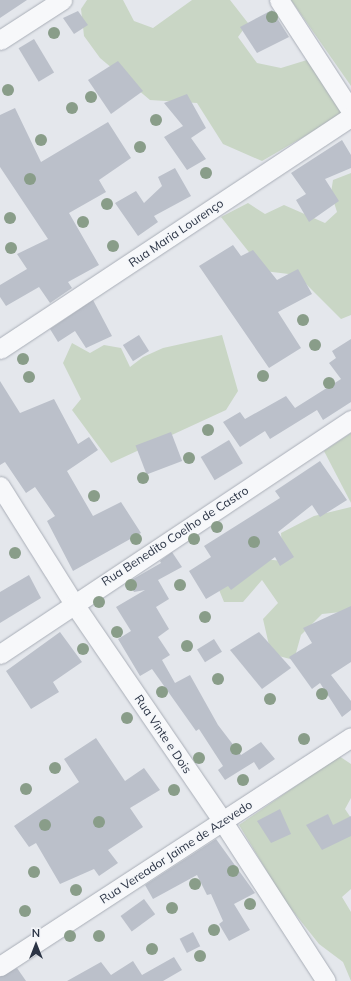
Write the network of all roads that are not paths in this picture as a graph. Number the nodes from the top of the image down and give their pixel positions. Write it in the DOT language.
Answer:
graph roads {
  1 [pos="62,0"];
  2 [pos="279,0"];
  3 [pos="0,40"];
  4 [pos="351,111"];
  5 [pos="351,117"];
  6 [pos="0,349"];
  7 [pos="351,420"];
  8 [pos="0,486"];
  9 [pos="74,604"];
  10 [pos="0,654"];
  11 [pos="351,737"];
  12 [pos="223,822"];
  13 [pos="0,966"];
  14 [pos="326,981"];
  1 -- 3 [label="street"];
  2 -- 4 [label="street"];
  5 -- 6 [label="street, Rua Maria Lourenço"];
  7 -- 9 [label="street, Rua Benedito Coelho de Castro"];
  8 -- 9 [label="street, Rua Vinte e Dois"];
  9 -- 10 [label="street, Rua Benedito Coelho de Castro"];
  9 -- 12 [label="street, Rua Vinte e Dois"];
  11 -- 12 [label="street, Rua Vereador Jaime de Azevedo"];
  12 -- 13 [label="street, Rua Vereador Jaime de Azevedo"];
  12 -- 14 [label="street, Rua Vinte e Dois"];
}
